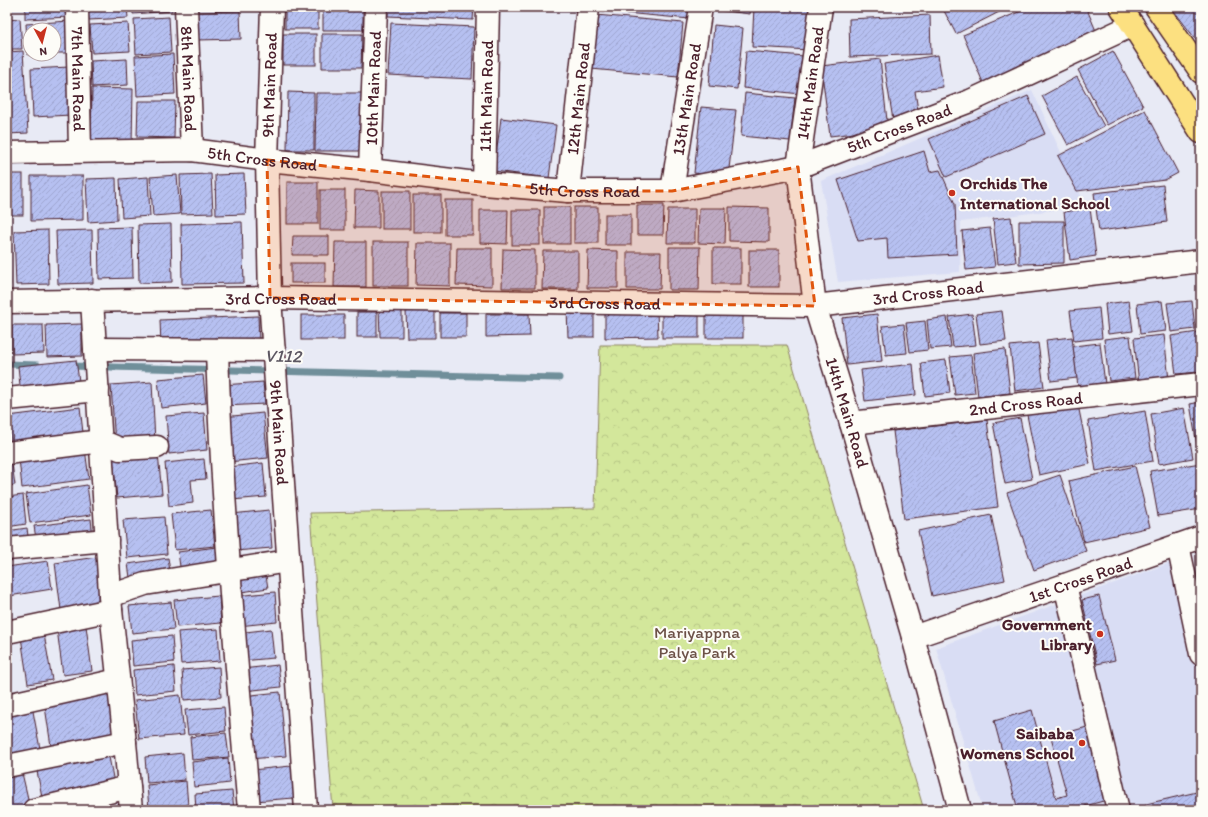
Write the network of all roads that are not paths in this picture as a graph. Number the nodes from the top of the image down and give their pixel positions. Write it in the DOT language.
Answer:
graph roads {
  1 [pos="77,7"];
  2 [pos="186,7"];
  3 [pos="272,7"];
  4 [pos="376,7"];
  5 [pos="488,7"];
  6 [pos="588,7"];
  7 [pos="701,7"];
  8 [pos="821,7"];
  9 [pos="1121,7"];
  10 [pos="1156,7"];
  11 [pos="1133,25"];
  12 [pos="1201,72"];
  13 [pos="1201,132"];
  14 [pos="192,150"];
  15 [pos="80,151"];
  16 [pos="7,153"];
  17 [pos="267,160"];
  18 [pos="798,167"];
  19 [pos="370,170"];
  20 [pos="484,184"];
  21 [pos="568,191"];
  22 [pos="672,191"];
  23 [pos="1201,262"];
  24 [pos="270,298"];
  25 [pos="92,300"];
  26 [pos="7,302"];
  27 [pos="815,306"];
  28 [pos="95,352"];
  29 [pos="217,354"];
  30 [pos="274,355"];
  31 [pos="97,384"];
  32 [pos="1201,384"];
  33 [pos="7,399"];
  34 [pos="851,423"];
  35 [pos="101,441"];
  36 [pos="156,447"];
  37 [pos="7,453"];
  38 [pos="1201,537"];
  39 [pos="107,540"];
  40 [pos="1178,545"];
  41 [pos="7,549"];
  42 [pos="288,560"];
  43 [pos="229,570"];
  44 [pos="1065,585"];
  45 [pos="111,603"];
  46 [pos="7,632"];
  47 [pos="913,636"];
  48 [pos="1201,654"];
  49 [pos="118,680"];
  50 [pos="7,705"];
  51 [pos="125,742"];
  52 [pos="7,766"];
  53 [pos="129,787"];
  54 [pos="34,810"];
  55 [pos="131,810"];
  56 [pos="249,810"];
  57 [pos="306,810"];
  58 [pos="960,810"];
  59 [pos="1118,810"];
  1 -- 15 [label="street, 7th Main Road"];
  2 -- 14 [label="street, 8th Main Road"];
  3 -- 17 [label="street, 9th Main Road"];
  4 -- 19 [label="street, 10th Main Road"];
  5 -- 20 [label="street, 11th Main Road"];
  6 -- 21 [label="street, 12th Main Road"];
  7 -- 22 [label="street, 13th Main Road"];
  8 -- 18 [label="street, 14th Main Road"];
  9 -- 11 [label="main road"];
  10 -- 12 [label="main road"];
  11 -- 13 [label="main road"];
  11 -- 18 [label="street, 5th Cross Road"];
  14 -- 15 [label="street, 5th Cross Road"];
  14 -- 17 [label="street, 5th Cross Road"];
  15 -- 16 [label="street, 5th Cross Road"];
  17 -- 19 [label="street, 5th Cross Road"];
  17 -- 24 [label="street, 9th Main Road"];
  18 -- 22 [label="street, 5th Cross Road"];
  18 -- 27 [label="street, 14th Main Road"];
  19 -- 20 [label="street, 5th Cross Road"];
  20 -- 21 [label="street, 5th Cross Road"];
  21 -- 22 [label="street, 5th Cross Road"];
  23 -- 27 [label="street, 3rd Cross Road"];
  24 -- 25 [label="street, 3rd Cross Road"];
  24 -- 27 [label="street, 3rd Cross Road"];
  24 -- 30 [label="street, 9th Main Road"];
  25 -- 26 [label="street, 3rd Cross Road"];
  25 -- 28 [label="street"];
  27 -- 34 [label="street, 14th Main Road"];
  28 -- 29 [label="street"];
  28 -- 31 [label="street"];
  29 -- 30 [label="street"];
  29 -- 43 [label="street"];
  30 -- 42 [label="street, 9th Main Road"];
  31 -- 33 [label="street"];
  31 -- 35 [label="street"];
  32 -- 34 [label="street, 2nd Cross Road"];
  34 -- 47 [label="street, 14th Main Road"];
  35 -- 36 [label="street"];
  35 -- 37 [label="street"];
  35 -- 39 [label="street"];
  38 -- 40 [label="street, 1st Cross Road"];
  39 -- 41 [label="street"];
  39 -- 45 [label="street"];
  40 -- 44 [label="street, 1st Cross Road"];
  40 -- 48 [label="street"];
  42 -- 43 [label="street"];
  42 -- 57 [label="street, 9th Main Road"];
  43 -- 45 [label="street"];
  43 -- 56 [label="street"];
  44 -- 47 [label="street, 1st Cross Road"];
  44 -- 59 [label="street"];
  45 -- 46 [label="street"];
  45 -- 49 [label="street"];
  47 -- 58 [label="street, 14th Main Road"];
  49 -- 50 [label="street"];
  49 -- 51 [label="street"];
  51 -- 52 [label="street"];
  51 -- 53 [label="street"];
  53 -- 54 [label="street"];
  53 -- 55 [label="street"];
}
